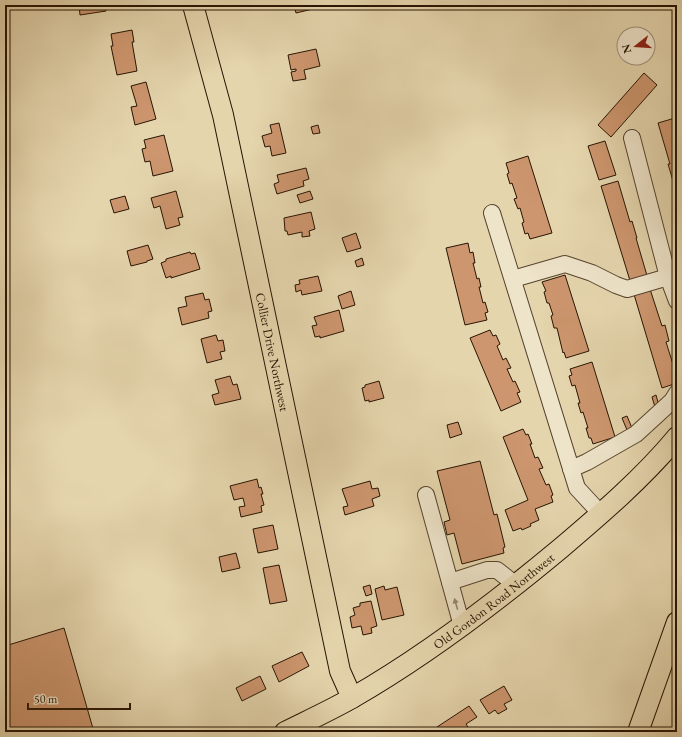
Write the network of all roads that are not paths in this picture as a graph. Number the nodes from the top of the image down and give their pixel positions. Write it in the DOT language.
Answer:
graph roads {
  1 [pos="194,5"];
  2 [pos="632,138"];
  3 [pos="492,213"];
  4 [pos="668,277"];
  5 [pos="513,279"];
  6 [pos="677,301"];
  7 [pos="677,393"];
  8 [pos="677,437"];
  9 [pos="571,469"];
  10 [pos="426,495"];
  11 [pos="601,514"];
  12 [pos="450,582"];
  13 [pos="516,585"];
  14 [pos="677,622"];
  15 [pos="462,626"];
  16 [pos="352,698"];
  17 [pos="285,732"];
  18 [pos="638,732"];
  1 -- 16 [label="main road, Collier Drive Northwest"];
  2 -- 4 [label="street"];
  3 -- 5 [label="street"];
  4 -- 5 [label="street"];
  4 -- 6 [label="street"];
  5 -- 9 [label="street"];
  7 -- 9 [label="street"];
  8 -- 11 [label="main road, Old Gordon Road Northwest"];
  9 -- 11 [label="street"];
  10 -- 12 [label="street"];
  11 -- 13 [label="main road, Old Gordon Road Northwest"];
  12 -- 13 [label="street"];
  15 -- 12 [label="street, one-way"];
  13 -- 15 [label="main road, Old Gordon Road Northwest"];
  14 -- 18 [label="main road"];
  15 -- 16 [label="main road, Old Gordon Road Northwest"];
  16 -- 17 [label="main road, Old Gordon Road Northwest"];
}
